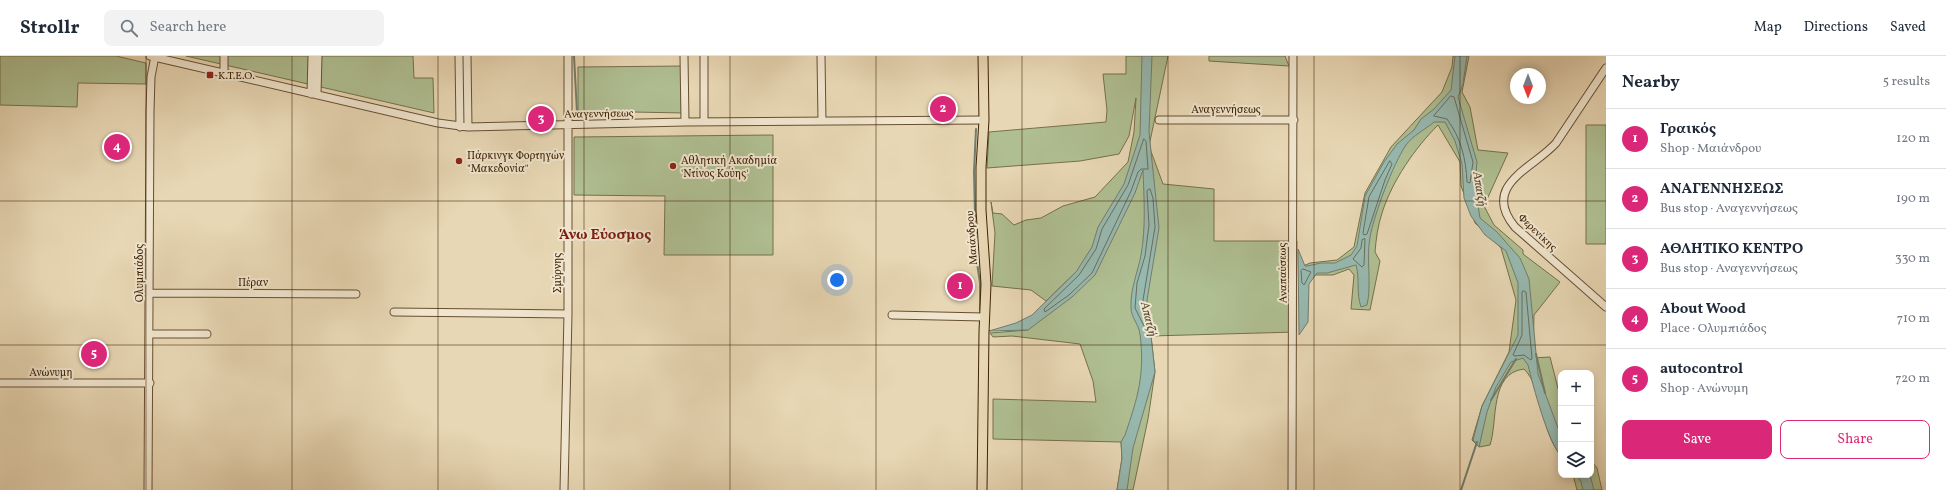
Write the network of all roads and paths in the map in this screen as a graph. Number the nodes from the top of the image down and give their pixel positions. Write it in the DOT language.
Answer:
graph roads {
  1 [pos="153,56"];
  2 [pos="224,56"];
  3 [pos="312,56"];
  4 [pos="318,56"];
  5 [pos="459,56"];
  6 [pos="467,56"];
  7 [pos="568,56"];
  8 [pos="684,56"];
  9 [pos="704,56"];
  10 [pos="821,56"];
  11 [pos="983,56"];
  12 [pos="1292,56"];
  13 [pos="1606,68"];
  14 [pos="224,74"];
  15 [pos="314,94"];
  16 [pos="984,120"];
  17 [pos="1159,120"];
  18 [pos="1294,120"];
  19 [pos="822,121"];
  20 [pos="685,122"];
  21 [pos="704,122"];
  22 [pos="569,124"];
  23 [pos="464,127"];
  24 [pos="150,293"];
  25 [pos="356,294"];
  26 [pos="1606,307"];
  27 [pos="394,312"];
  28 [pos="568,314"];
  29 [pos="892,315"];
  30 [pos="984,316"];
  31 [pos="151,334"];
  32 [pos="207,334"];
  33 [pos="0,383"];
  34 [pos="150,383"];
  35 [pos="148,490"];
  36 [pos="564,490"];
  37 [pos="982,490"];
  38 [pos="1292,490"];
  1 -- 14 [label="street, Αναγεννήσεως"];
  1 -- 24 [label="street, Ολυμπιάδος"];
  2 -- 14 [label="street"];
  3 -- 15 [label="street"];
  4 -- 15 [label="street"];
  5 -- 23 [label="street"];
  6 -- 23 [label="street"];
  7 -- 22 [label="street, Σμύρνης"];
  8 -- 20 [label="street"];
  9 -- 21 [label="street"];
  10 -- 19 [label="street"];
  11 -- 16 [label="main road, Μαιάνδρου"];
  12 -- 18 [label="street, Αναπαύσεως"];
  13 -- 26 [label="street, Φερενίκης"];
  14 -- 15 [label="street, Αναγεννήσεως"];
  15 -- 23 [label="street, Αναγεννήσεως"];
  16 -- 19 [label="street, Αναγεννήσεως"];
  16 -- 30 [label="main road, Μαιάνδρου"];
  17 -- 18 [label="street, Αναγεννήσεως"];
  18 -- 38 [label="street, Αναπαύσεως"];
  19 -- 21 [label="street, Αναγεννήσεως"];
  20 -- 21 [label="street, Αναγεννήσεως"];
  20 -- 22 [label="street, Αναγεννήσεως"];
  22 -- 23 [label="street, Αναγεννήσεως"];
  22 -- 28 [label="street, Σμύρνης"];
  24 -- 25 [label="street, Πέραν"];
  24 -- 31 [label="street, Ολυμπιάδος"];
  27 -- 28 [label="street"];
  28 -- 36 [label="street, Σμύρνης"];
  29 -- 30 [label="street"];
  30 -- 37 [label="main road, Μαιάνδρου"];
  31 -- 32 [label="street"];
  31 -- 34 [label="street, Ολυμπιάδος"];
  33 -- 34 [label="street, Ανώνυμη"];
  34 -- 35 [label="street, Ολυμπιάδος"];
}
